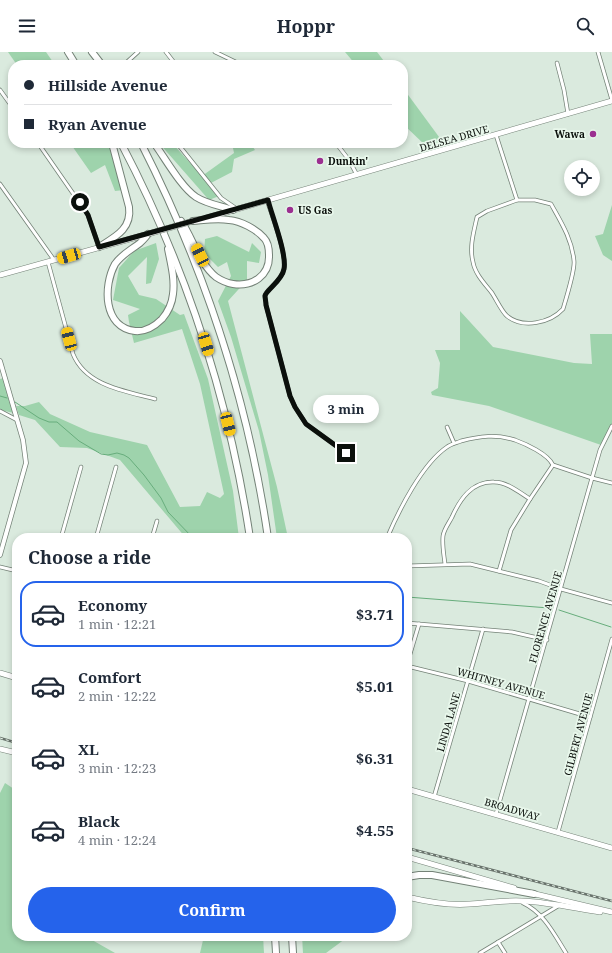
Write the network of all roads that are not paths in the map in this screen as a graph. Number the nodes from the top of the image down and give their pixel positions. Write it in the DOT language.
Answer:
graph roads {
  1 [pos="92,52"];
  2 [pos="138,52"];
  3 [pos="166,52"];
  4 [pos="215,52"];
  5 [pos="598,52"];
  6 [pos="98,60"];
  7 [pos="129,60"];
  8 [pos="172,60"];
  9 [pos="232,60"];
  10 [pos="557,63"];
  11 [pos="0,90"];
  12 [pos="612,100"];
  13 [pos="8,101"];
  14 [pos="568,114"];
  15 [pos="496,135"];
  16 [pos="42,148"];
  17 [pos="113,148"];
  18 [pos="124,148"];
  19 [pos="143,148"];
  20 [pos="158,148"];
  21 [pos="181,148"];
  22 [pos="339,148"];
  23 [pos="357,175"];
  24 [pos="0,184"];
  25 [pos="268,200"];
  26 [pos="517,200"];
  27 [pos="235,210"];
  28 [pos="175,213"];
  29 [pos="193,221"];
  30 [pos="164,232"];
  31 [pos="148,234"];
  32 [pos="99,247"];
  33 [pos="51,261"];
  34 [pos="0,276"];
  35 [pos="0,361"];
  36 [pos="155,399"];
  37 [pos="0,411"];
  38 [pos="17,420"];
  39 [pos="612,426"];
  40 [pos="447,427"];
  41 [pos="454,443"];
  42 [pos="346,453"];
  43 [pos="553,464"];
  44 [pos="81,467"];
  45 [pos="116,467"];
  46 [pos="592,478"];
  47 [pos="612,483"];
  48 [pos="530,499"];
  49 [pos="157,521"];
  50 [pos="62,533"];
  51 [pos="97,533"];
  52 [pos="153,533"];
  53 [pos="249,533"];
  54 [pos="267,533"];
  55 [pos="390,533"];
  56 [pos="0,554"];
  57 [pos="445,564"];
  58 [pos="0,566"];
  59 [pos="412,566"];
  60 [pos="12,570"];
  61 [pos="499,571"];
  62 [pos="561,589"];
  63 [pos="612,603"];
  64 [pos="412,623"];
  65 [pos="419,624"];
  66 [pos="483,629"];
  67 [pos="612,639"];
  68 [pos="547,640"];
  69 [pos="412,648"];
  70 [pos="412,666"];
  71 [pos="0,673"];
  72 [pos="12,677"];
  73 [pos="468,681"];
  74 [pos="529,700"];
  75 [pos="590,717"];
  76 [pos="0,749"];
  77 [pos="12,752"];
  78 [pos="412,790"];
  79 [pos="434,797"];
  80 [pos="496,814"];
  81 [pos="558,832"];
  82 [pos="612,848"];
  83 [pos="412,858"];
  84 [pos="412,876"];
  85 [pos="534,894"];
  86 [pos="412,898"];
  87 [pos="520,901"];
  88 [pos="560,905"];
  89 [pos="612,913"];
  90 [pos="541,915"];
  91 [pos="275,941"];
  92 [pos="292,941"];
  93 [pos="498,942"];
  94 [pos="276,953"];
  95 [pos="293,953"];
  96 [pos="480,953"];
  97 [pos="505,953"];
  98 [pos="566,953"];
  1 -- 6 [label="highway"];
  2 -- 7 [label="street"];
  3 -- 8 [label="street"];
  4 -- 9 [label="street"];
  5 -- 12 [label="street"];
  10 -- 14 [label="street"];
  11 -- 13 [label="street"];
  12 -- 14 [label="main road, DELSEA DRIVE"];
  14 -- 15 [label="main road, DELSEA DRIVE"];
  15 -- 23 [label="main road, DELSEA DRIVE"];
  15 -- 26 [label="street"];
  16 -- 32 [label="street"];
  17 -- 32 [label="highway"];
  18 -- 30 [label="highway"];
  19 -- 28 [label="highway"];
  20 -- 27 [label="highway"];
  21 -- 27 [label="street"];
  22 -- 23 [label="street"];
  23 -- 25 [label="main road, DELSEA DRIVE"];
  24 -- 33 [label="street"];
  25 -- 27 [label="main road, DELSEA DRIVE"];
  25 -- 42 [label="street"];
  26 -- 26 [label="street"];
  27 -- 29 [label="main road, DELSEA DRIVE"];
  28 -- 29 [label="highway"];
  28 -- 54 [label="highway"];
  29 -- 31 [label="main road, DELSEA DRIVE, bridge"];
  30 -- 31 [label="highway"];
  30 -- 53 [label="highway"];
  31 -- 32 [label="main road, DELSEA DRIVE"];
  32 -- 33 [label="main road, DELSEA DRIVE"];
  33 -- 34 [label="main road, DELSEA DRIVE"];
  33 -- 36 [label="street"];
  35 -- 38 [label="street"];
  37 -- 38 [label="street"];
  38 -- 56 [label="street"];
  39 -- 46 [label="street, FLORENCE AVENUE"];
  40 -- 41 [label="street"];
  41 -- 43 [label="street"];
  41 -- 55 [label="street"];
  43 -- 46 [label="street"];
  43 -- 48 [label="street"];
  44 -- 50 [label="street"];
  45 -- 51 [label="street"];
  46 -- 47 [label="street"];
  46 -- 62 [label="street, FLORENCE AVENUE"];
  48 -- 57 [label="street"];
  48 -- 61 [label="street"];
  49 -- 52 [label="street"];
  57 -- 59 [label="street"];
  57 -- 61 [label="street"];
  58 -- 60 [label="street"];
  61 -- 62 [label="street"];
  62 -- 63 [label="street"];
  62 -- 68 [label="street, FLORENCE AVENUE"];
  64 -- 65 [label="street"];
  65 -- 66 [label="street"];
  65 -- 69 [label="street"];
  66 -- 68 [label="street"];
  66 -- 73 [label="street, LINDA LANE"];
  67 -- 75 [label="street, GILBERT AVENUE"];
  68 -- 74 [label="street, FLORENCE AVENUE"];
  70 -- 73 [label="street, WHITNEY AVENUE"];
  71 -- 72 [label="main road"];
  73 -- 74 [label="street, WHITNEY AVENUE"];
  73 -- 79 [label="street, LINDA LANE"];
  74 -- 75 [label="street, WHITNEY AVENUE"];
  74 -- 80 [label="street, FLORENCE AVENUE"];
  75 -- 81 [label="street, GILBERT AVENUE"];
  76 -- 77 [label="main road"];
  78 -- 79 [label="main road, BROADWAY"];
  79 -- 80 [label="main road, BROADWAY"];
  80 -- 81 [label="main road, BROADWAY"];
  81 -- 82 [label="main road, BROADWAY"];
  83 -- 85 [label="main road"];
  84 -- 85 [label="highway"];
  85 -- 89 [label="main road"];
  86 -- 87 [label="main road"];
  87 -- 88 [label="main road"];
  87 -- 90 [label="street"];
  88 -- 89 [label="main road"];
  88 -- 90 [label="street"];
  90 -- 93 [label="street"];
  90 -- 98 [label="street"];
  91 -- 94 [label="highway"];
  92 -- 95 [label="highway"];
  93 -- 96 [label="street"];
  93 -- 97 [label="street"];
}
